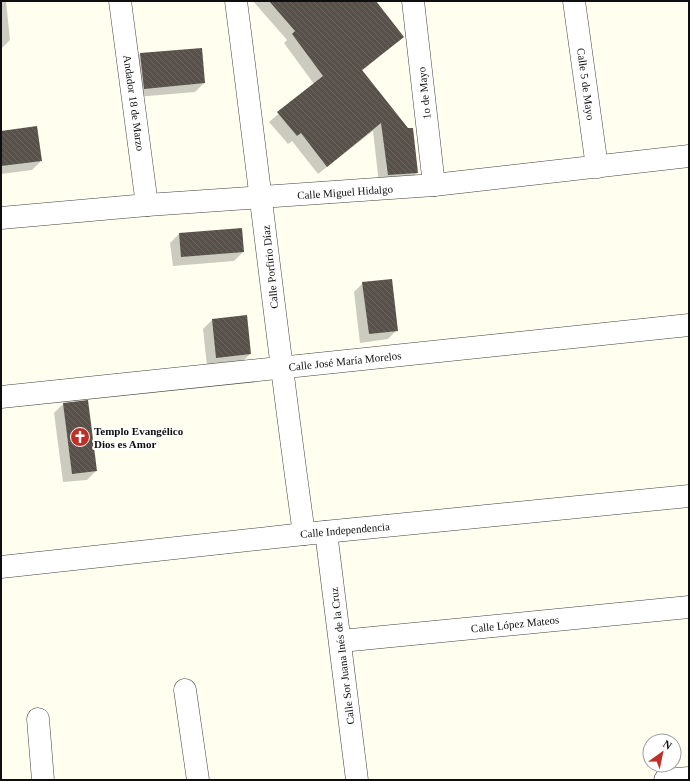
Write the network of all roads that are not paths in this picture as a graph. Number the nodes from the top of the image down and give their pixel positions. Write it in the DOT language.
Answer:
graph roads {
  1 [pos="120,1"];
  2 [pos="236,1"];
  3 [pos="413,1"];
  4 [pos="574,1"];
  5 [pos="689,156"];
  6 [pos="597,167"];
  7 [pos="434,185"];
  8 [pos="262,198"];
  9 [pos="147,205"];
  10 [pos="1,218"];
  11 [pos="689,325"];
  12 [pos="281,367"];
  13 [pos="1,397"];
  14 [pos="689,496"];
  15 [pos="326,532"];
  16 [pos="304,534"];
  17 [pos="1,567"];
  18 [pos="689,607"];
  19 [pos="341,641"];
  20 [pos="185,690"];
  21 [pos="38,719"];
  22 [pos="689,778"];
  23 [pos="44,780"];
  24 [pos="198,780"];
  25 [pos="357,780"];
  26 [pos="665,780"];
  1 -- 9 [label="street, Andador 18 de Marzo"];
  2 -- 8 [label="street, Calle Porfirio Díaz"];
  3 -- 7 [label="street, 1o de Mayo"];
  4 -- 6 [label="street, Calle 5 de Mayo"];
  5 -- 6 [label="street, Calle Miguel Hidalgo"];
  6 -- 7 [label="street, Calle Miguel Hidalgo"];
  7 -- 8 [label="street, Calle Miguel Hidalgo"];
  8 -- 9 [label="street, Calle Miguel Hidalgo"];
  8 -- 12 [label="street, Calle Porfirio Díaz"];
  9 -- 10 [label="street, Calle Miguel Hidalgo"];
  11 -- 12 [label="street, Calle José María Morelos"];
  12 -- 13 [label="street, Calle José María Morelos"];
  12 -- 16 [label="street, Calle Porfirio Díaz"];
  14 -- 15 [label="street, Calle Independencia"];
  15 -- 16 [label="street, Calle Independencia"];
  15 -- 19 [label="street, Calle Sor Juana Inés de la Cruz"];
  16 -- 17 [label="street, Calle Independencia"];
  18 -- 19 [label="street, Calle López Mateos"];
  19 -- 25 [label="street, Calle Sor Juana Inés de la Cruz"];
  20 -- 24 [label="street"];
  21 -- 23 [label="street"];
  22 -- 26 [label="street"];
}
